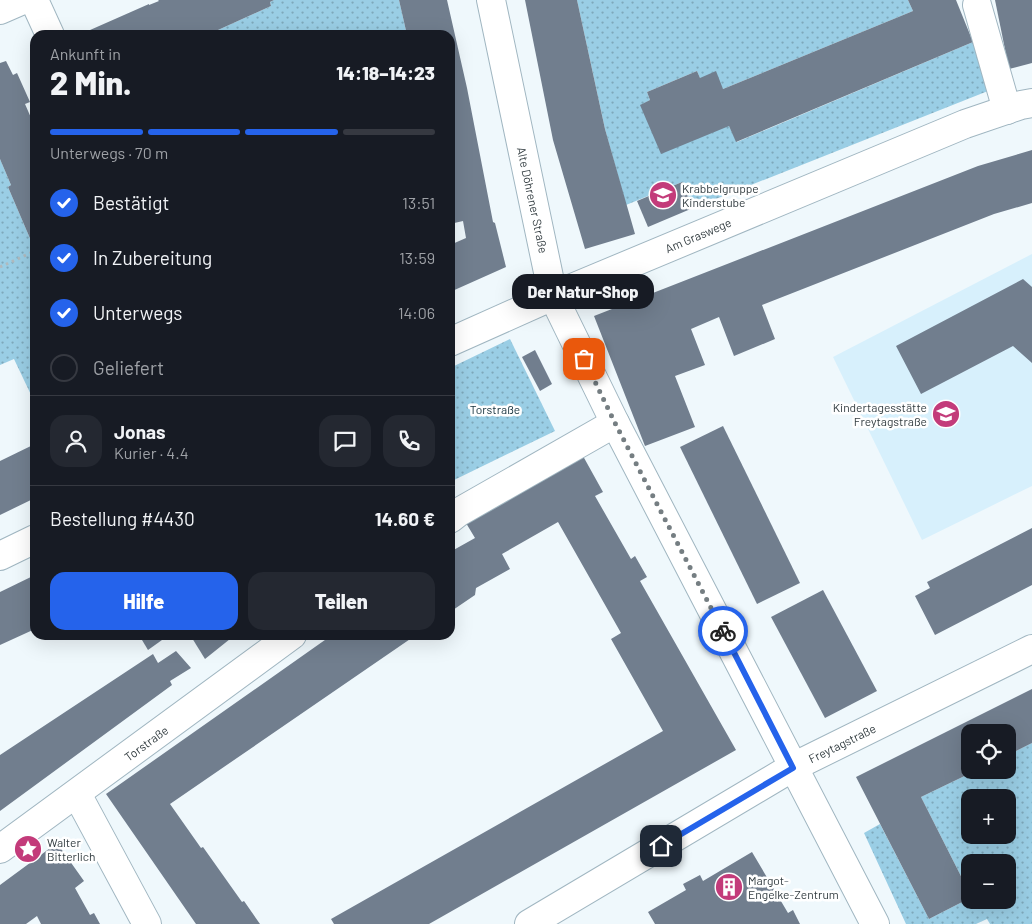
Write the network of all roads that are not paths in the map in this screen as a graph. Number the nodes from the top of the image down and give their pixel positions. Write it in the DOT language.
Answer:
graph roads {
  1 [pos="23,0"];
  2 [pos="34,0"];
  3 [pos="491,0"];
  4 [pos="977,5"];
  5 [pos="0,10"];
  6 [pos="48,30"];
  7 [pos="1020,106"];
  8 [pos="553,296"];
  9 [pos="455,340"];
  10 [pos="615,423"];
  11 [pos="455,515"];
  12 [pos="30,541"];
  13 [pos="0,556"];
  14 [pos="285,640"];
  15 [pos="1032,649"];
  16 [pos="793,768"];
  17 [pos="77,794"];
  18 [pos="0,850"];
  19 [pos="147,924"];
  20 [pos="529,924"];
  21 [pos="875,924"];
  1 -- 5 [label="street"];
  2 -- 6 [label="street"];
  3 -- 8 [label="street, Alte Döhrener Straße"];
  4 -- 7 [label="street"];
  7 -- 8 [label="street, Am Graswege"];
  8 -- 9 [label="street, Am Graswege"];
  8 -- 10 [label="street, Alte Döhrener Straße"];
  10 -- 11 [label="street"];
  10 -- 16 [label="street, Alte Döhrener Straße"];
  12 -- 13 [label="street"];
  14 -- 17 [label="street, Torstraße"];
  15 -- 16 [label="street, Freytagstraße"];
  16 -- 20 [label="street, Freytagstraße"];
  16 -- 21 [label="street, Alte Döhrener Straße"];
  17 -- 18 [label="street, Torstraße"];
  17 -- 19 [label="street"];
}
